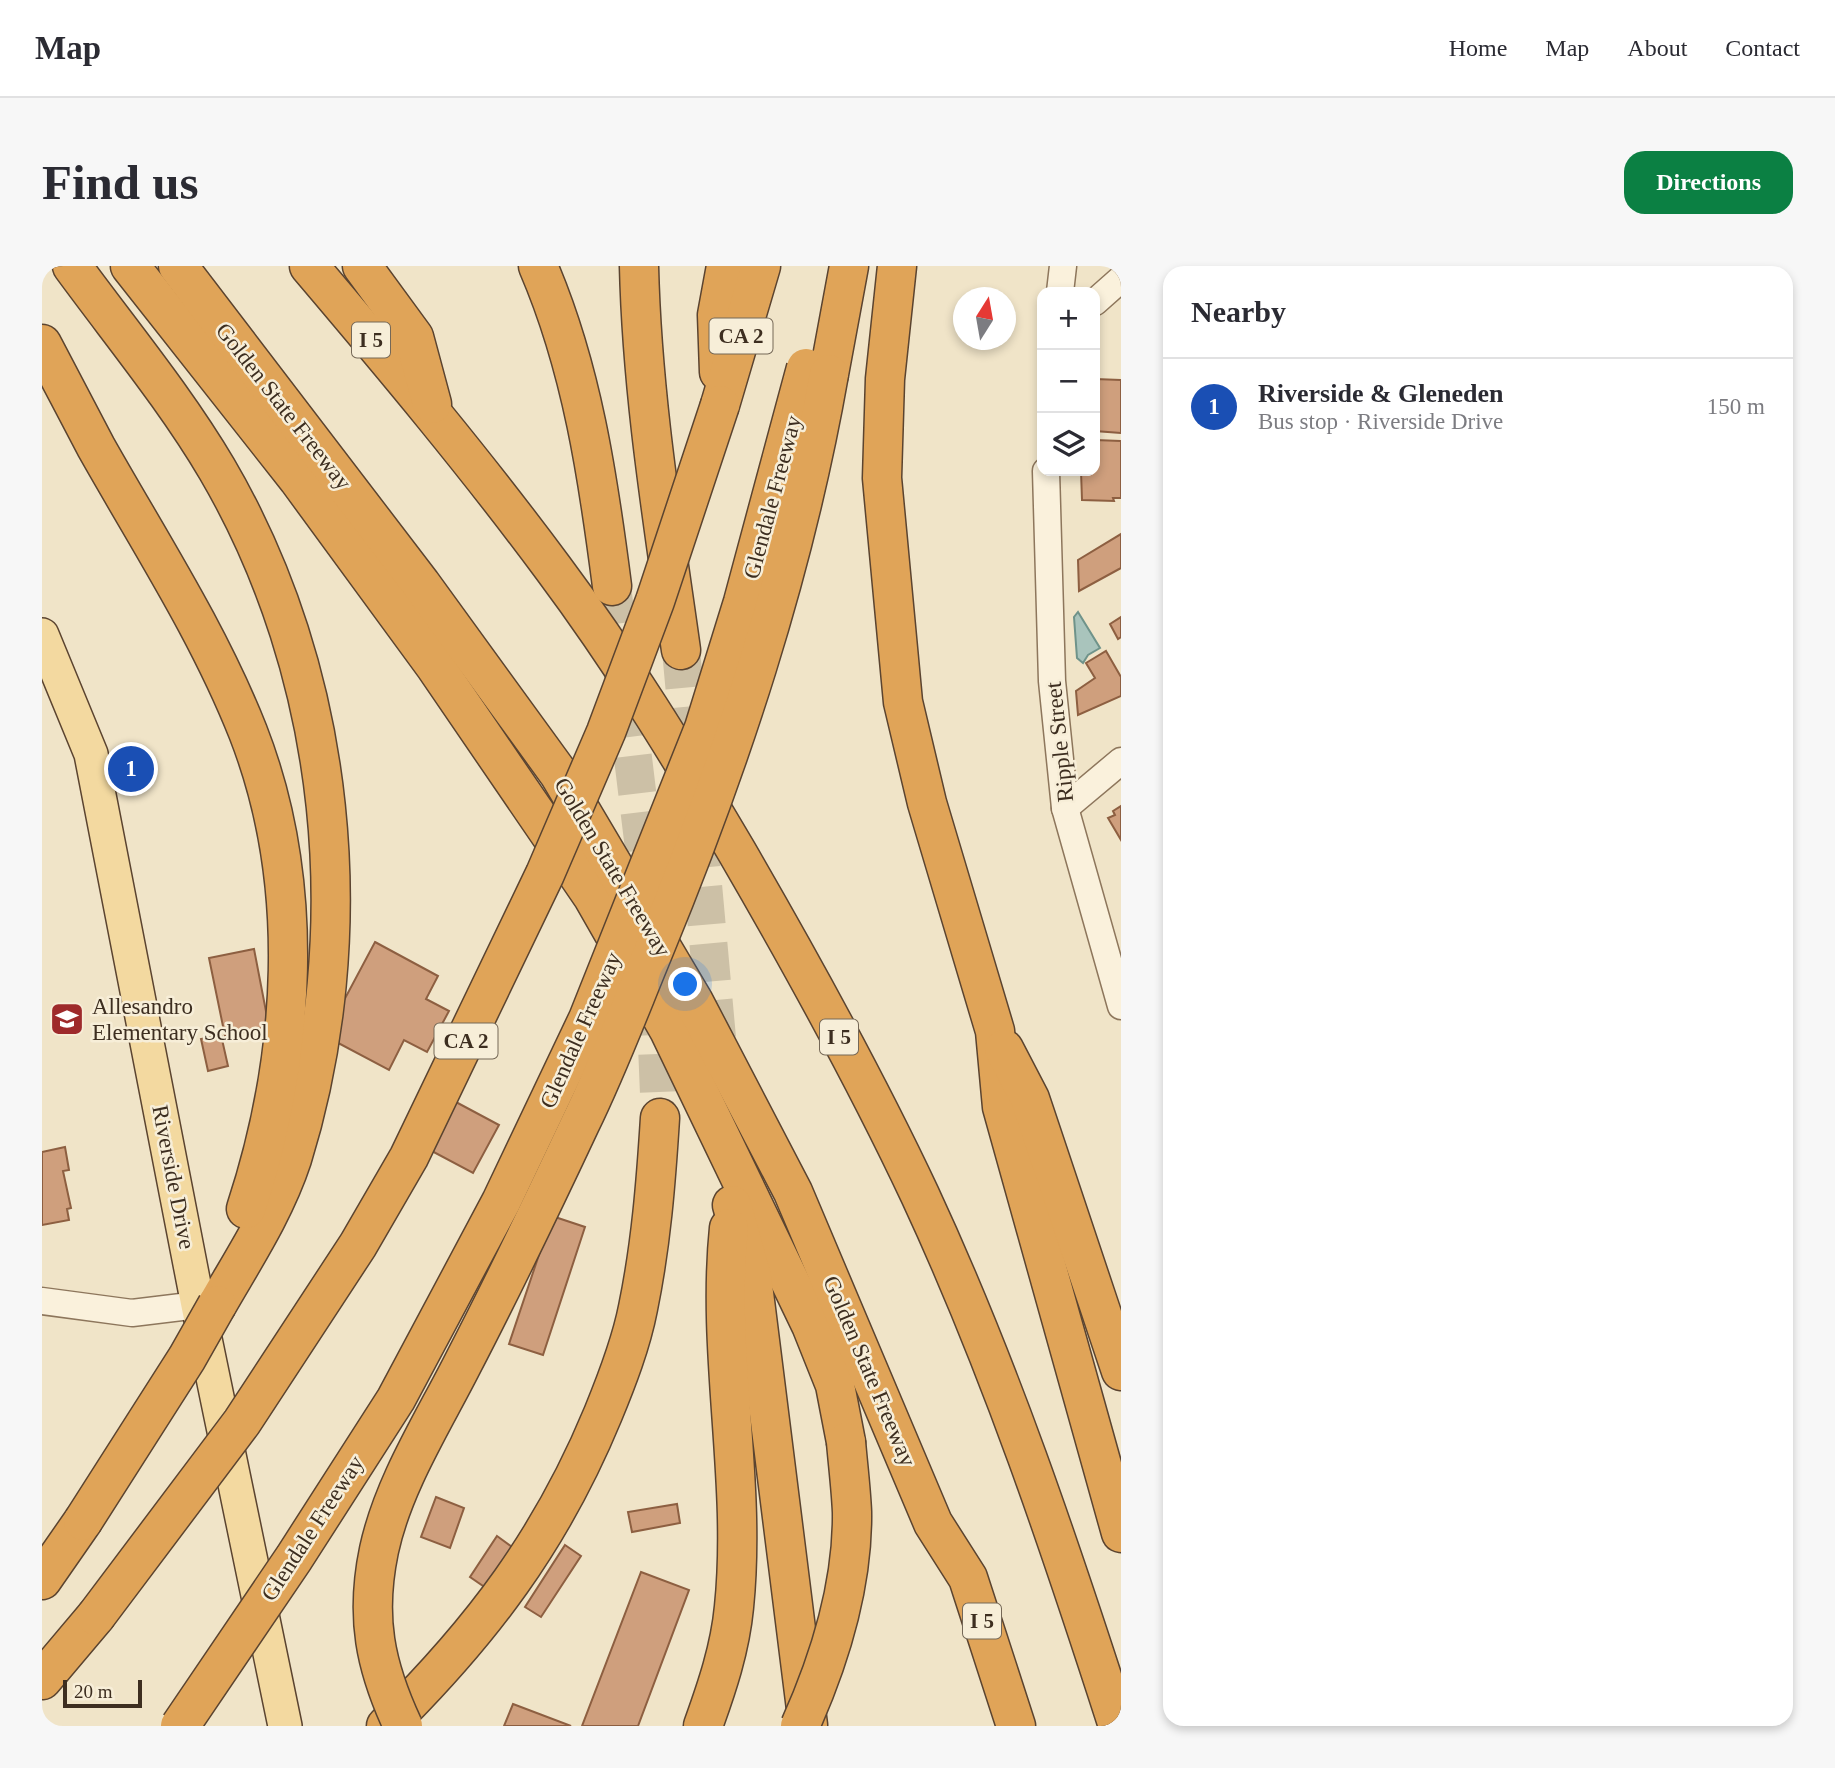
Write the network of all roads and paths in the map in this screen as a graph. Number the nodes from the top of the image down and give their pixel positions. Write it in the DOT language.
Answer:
graph roads {
  1 [pos="72,266"];
  2 [pos="130,266"];
  3 [pos="178,266"];
  4 [pos="309,266"];
  5 [pos="362,266"];
  6 [pos="538,266"];
  7 [pos="639,266"];
  8 [pos="726,266"];
  9 [pos="761,266"];
  10 [pos="830,266"];
  11 [pos="849,266"];
  12 [pos="897,266"];
  13 [pos="1063,266"];
  14 [pos="1121,279"];
  15 [pos="1061,287"];
  16 [pos="1100,298"];
  17 [pos="42,344"];
  18 [pos="817,371"];
  19 [pos="720,405"];
  20 [pos="434,413"];
  21 [pos="1046,476"];
  22 [pos="612,586"];
  23 [pos="42,635"];
  24 [pos="681,650"];
  25 [pos="1121,761"];
  26 [pos="1065,808"];
  27 [pos="1121,1006"];
  28 [pos="995,1031"];
  29 [pos="660,1118"];
  30 [pos="42,1301"];
  31 [pos="207,1305"];
  32 [pos="1121,1371"];
  33 [pos="933,1523"];
  34 [pos="1121,1533"];
  35 [pos="42,1580"];
  36 [pos="42,1680"];
  37 [pos="180,1726"];
  38 [pos="285,1726"];
  39 [pos="386,1726"];
  40 [pos="403,1726"];
  41 [pos="703,1726"];
  42 [pos="800,1726"];
  43 [pos="808,1726"];
  44 [pos="990,1726"];
  45 [pos="1016,1726"];
  46 [pos="1118,1726"];
  1 -- 31 [label="highway"];
  2 -- 42 [label="highway, bridge"];
  3 -- 33 [label="highway, Golden State Freeway / I 5"];
  4 -- 20 [label="highway, I 5"];
  5 -- 20 [label="highway"];
  6 -- 22 [label="highway"];
  7 -- 24 [label="highway"];
  8 -- 19 [label="highway"];
  9 -- 19 [label="highway, CA 2"];
  10 -- 18 [label="highway, Glendale Freeway"];
  11 -- 18 [label="highway"];
  12 -- 28 [label="highway"];
  13 -- 15 [label="street"];
  14 -- 16 [label="street"];
  17 -- 31 [label="highway"];
  18 -- 37 [label="highway, Glendale Freeway, bridge"];
  18 -- 40 [label="highway, bridge"];
  19 -- 36 [label="highway, CA 2, bridge"];
  20 -- 46 [label="highway, I 5"];
  21 -- 26 [label="street, Ripple Street"];
  23 -- 31 [label="main road, Riverside Drive"];
  25 -- 26 [label="street"];
  26 -- 27 [label="street, Ripple Street"];
  28 -- 32 [label="highway"];
  28 -- 34 [label="highway"];
  29 -- 39 [label="highway"];
  30 -- 31 [label="street"];
  31 -- 35 [label="highway, bridge"];
  31 -- 38 [label="main road, Riverside Drive"];
  33 -- 44 [label="highway"];
  33 -- 45 [label="highway, Golden State Freeway / I 5"];
  41 -- 43 [label="highway"];
}
